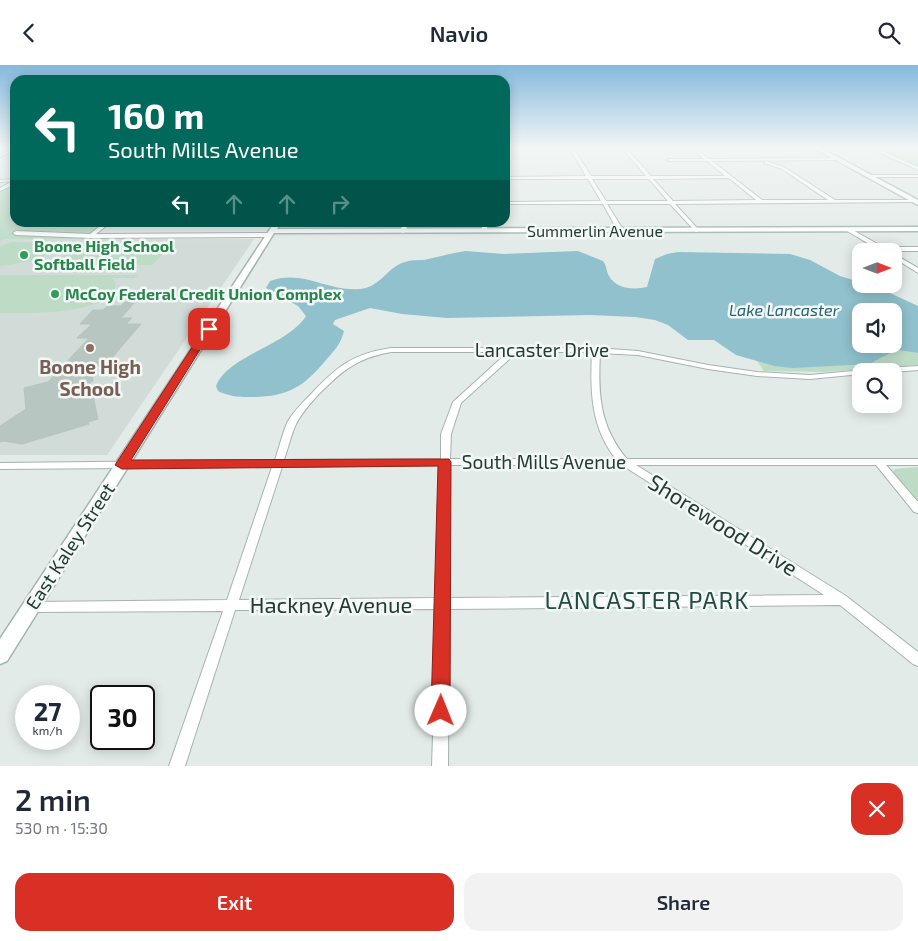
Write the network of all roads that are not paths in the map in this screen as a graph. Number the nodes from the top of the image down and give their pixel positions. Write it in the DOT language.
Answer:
graph roads {
  1 [pos="591,180"];
  2 [pos="651,180"];
  3 [pos="734,180"];
  4 [pos="800,180"];
  5 [pos="876,180"];
  6 [pos="833,201"];
  7 [pos="672,202"];
  8 [pos="761,202"];
  9 [pos="916,202"];
  10 [pos="510,203"];
  11 [pos="604,203"];
  12 [pos="102,227"];
  13 [pos="274,227"];
  14 [pos="404,227"];
  15 [pos="485,227"];
  16 [pos="918,229"];
  17 [pos="696,230"];
  18 [pos="849,230"];
  19 [pos="621,231"];
  20 [pos="16,233"];
  21 [pos="270,233"];
  22 [pos="91,235"];
  23 [pos="871,243"];
  24 [pos="902,249"];
  25 [pos="918,249"];
  26 [pos="902,261"];
  27 [pos="918,271"];
  28 [pos="515,350"];
  29 [pos="596,350"];
  30 [pos="918,368"];
  31 [pos="902,369"];
  32 [pos="852,373"];
  33 [pos="445,462"];
  34 [pos="624,462"];
  35 [pos="918,462"];
  36 [pos="279,463"];
  37 [pos="879,463"];
  38 [pos="122,465"];
  39 [pos="0,466"];
  40 [pos="918,509"];
  41 [pos="842,600"];
  42 [pos="231,605"];
  43 [pos="442,605"];
  44 [pos="31,607"];
  45 [pos="0,655"];
  46 [pos="918,660"];
  47 [pos="177,766"];
  48 [pos="440,766"];
  1 -- 11 [label="street"];
  2 -- 7 [label="street"];
  3 -- 8 [label="street"];
  4 -- 6 [label="street"];
  5 -- 9 [label="street"];
  6 -- 8 [label="street"];
  6 -- 9 [label="street"];
  7 -- 8 [label="street"];
  7 -- 11 [label="street"];
  7 -- 17 [label="street"];
  10 -- 11 [label="street"];
  11 -- 19 [label="street"];
  12 -- 22 [label="street"];
  13 -- 21 [label="street, East Kaley Street"];
  14 -- 15 [label="street, Summerlin Avenue"];
  14 -- 21 [label="street, Summerlin Avenue"];
  15 -- 19 [label="street, Summerlin Avenue"];
  16 -- 18 [label="street, Summerlin Avenue"];
  17 -- 18 [label="street, Summerlin Avenue"];
  17 -- 19 [label="street, Summerlin Avenue"];
  18 -- 23 [label="street"];
  20 -- 22 [label="street, Summerlin Avenue"];
  21 -- 22 [label="street, Summerlin Avenue"];
  21 -- 38 [label="street, East Kaley Street"];
  24 -- 25 [label="street"];
  26 -- 27 [label="street"];
  28 -- 29 [label="street, Lancaster Drive"];
  28 -- 33 [label="street"];
  28 -- 36 [label="street, Lancaster Drive"];
  29 -- 32 [label="street, Lancaster Drive"];
  29 -- 34 [label="street, Shorewood Drive"];
  30 -- 31 [label="street"];
  33 -- 34 [label="street, South Mills Avenue"];
  33 -- 36 [label="street, South Mills Avenue"];
  33 -- 43 [label="street"];
  34 -- 37 [label="street, South Mills Avenue"];
  34 -- 41 [label="street, Shorewood Drive"];
  35 -- 37 [label="street"];
  36 -- 38 [label="street, South Mills Avenue"];
  36 -- 42 [label="street"];
  37 -- 40 [label="street"];
  38 -- 39 [label="street, South Mills Avenue"];
  38 -- 44 [label="street, East Kaley Street"];
  41 -- 43 [label="street, Hackney Avenue"];
  41 -- 46 [label="street, Shorewood Drive"];
  42 -- 43 [label="street, Hackney Avenue"];
  42 -- 44 [label="street, Hackney Avenue"];
  42 -- 47 [label="street"];
  43 -- 48 [label="street"];
  44 -- 45 [label="street, East Kaley Street"];
}
